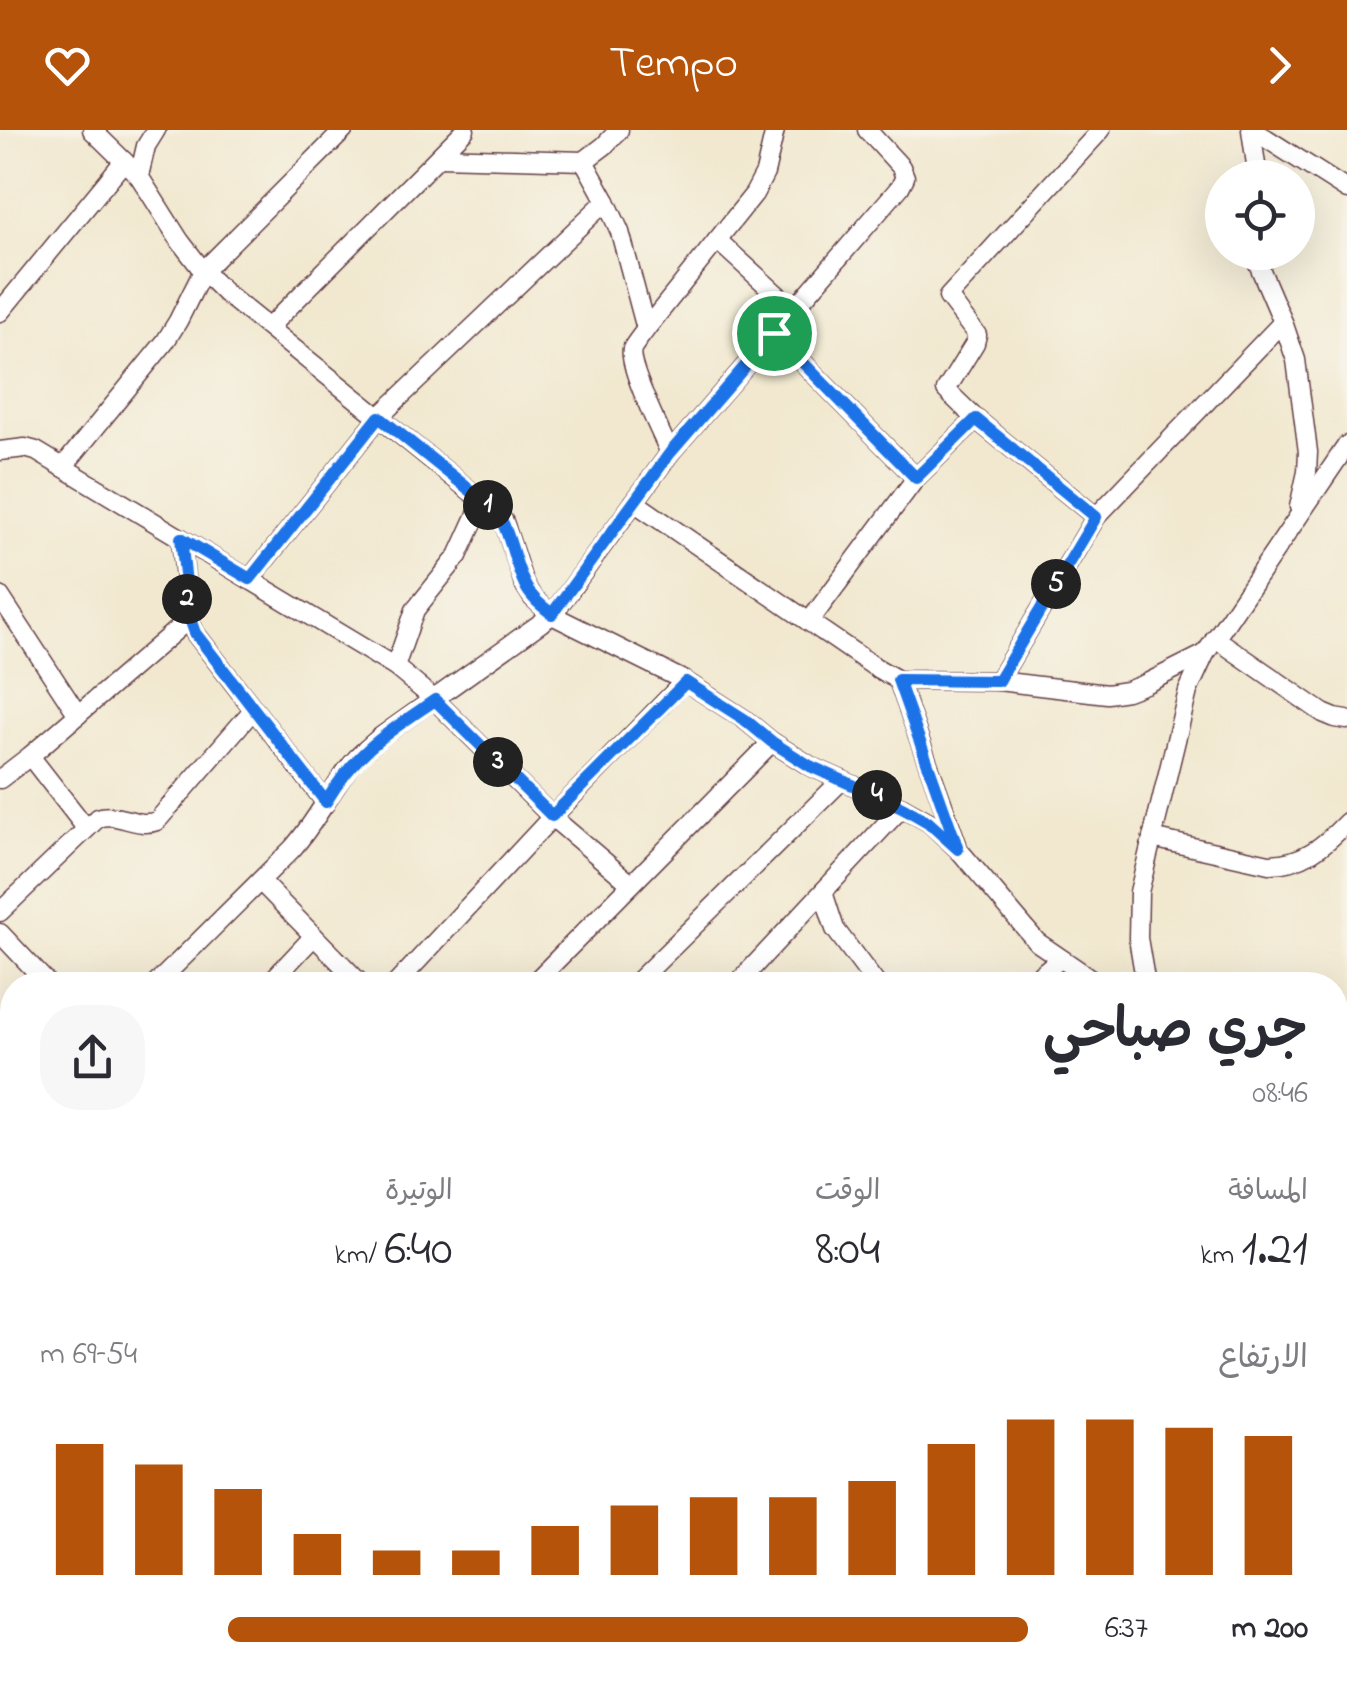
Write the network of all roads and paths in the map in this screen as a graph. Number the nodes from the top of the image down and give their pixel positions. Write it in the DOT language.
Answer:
graph roads {
  1 [pos="92,130"];
  2 [pos="156,130"];
  3 [pos="344,130"];
  4 [pos="465,130"];
  5 [pos="619,130"];
  6 [pos="775,130"];
  7 [pos="867,130"];
  8 [pos="1101,130"];
  9 [pos="1252,130"];
  10 [pos="438,157"];
  11 [pos="1256,160"];
  12 [pos="124,161"];
  13 [pos="584,161"];
  14 [pos="138,176"];
  15 [pos="1347,190"];
  16 [pos="606,201"];
  17 [pos="717,240"];
  18 [pos="1260,270"];
  19 [pos="203,271"];
  20 [pos="794,310"];
  21 [pos="0,312"];
  22 [pos="1283,322"];
  23 [pos="269,328"];
  24 [pos="646,330"];
  25 [pos="774,333"];
  26 [pos="379,417"];
  27 [pos="976,419"];
  28 [pos="1347,445"];
  29 [pos="0,450"];
  30 [pos="670,453"];
  31 [pos="63,467"];
  32 [pos="916,478"];
  33 [pos="483,501"];
  34 [pos="634,502"];
  35 [pos="1296,516"];
  36 [pos="1096,517"];
  37 [pos="181,538"];
  38 [pos="250,579"];
  39 [pos="3,609"];
  40 [pos="552,614"];
  41 [pos="190,619"];
  42 [pos="809,622"];
  43 [pos="1210,646"];
  44 [pos="395,667"];
  45 [pos="898,680"];
  46 [pos="998,681"];
  47 [pos="686,682"];
  48 [pos="435,700"];
  49 [pos="253,710"];
  50 [pos="78,715"];
  51 [pos="1347,720"];
  52 [pos="772,742"];
  53 [pos="30,756"];
  54 [pos="0,779"];
  55 [pos="842,780"];
  56 [pos="326,802"];
  57 [pos="902,807"];
  58 [pos="552,816"];
  59 [pos="1347,822"];
  60 [pos="86,828"];
  61 [pos="1152,838"];
  62 [pos="958,849"];
  63 [pos="260,881"];
  64 [pos="631,884"];
  65 [pos="823,892"];
  66 [pos="0,912"];
  67 [pos="0,933"];
  68 [pos="314,936"];
  69 [pos="1060,960"];
  70 [pos="37,972"];
  71 [pos="169,972"];
  72 [pos="280,972"];
  73 [pos="349,972"];
  74 [pos="406,972"];
  75 [pos="545,972"];
  76 [pos="647,972"];
  77 [pos="748,972"];
  78 [pos="867,972"];
  79 [pos="1045,972"];
  80 [pos="1079,972"];
  81 [pos="1144,972"];
  1 -- 12 [label="street"];
  2 -- 14 [label="street"];
  3 -- 19 [label="street"];
  4 -- 10 [label="street"];
  5 -- 13 [label="street"];
  6 -- 17 [label="street"];
  7 -- 20 [label="street"];
  8 -- 27 [label="street"];
  9 -- 11 [label="street"];
  9 -- 15 [label="street"];
  10 -- 13 [label="street"];
  10 -- 23 [label="street"];
  12 -- 14 [label="street"];
  12 -- 21 [label="street"];
  13 -- 16 [label="street"];
  14 -- 19 [label="street"];
  16 -- 24 [label="street"];
  16 -- 26 [label="street"];
  17 -- 20 [label="street"];
  17 -- 24 [label="street"];
  18 -- 22 [label="street"];
  19 -- 23 [label="street"];
  19 -- 31 [label="street"];
  20 -- 25 [label="street"];
  22 -- 35 [label="street"];
  22 -- 36 [label="street"];
  23 -- 26 [label="street"];
  24 -- 30 [label="street"];
  25 -- 30 [label="street"];
  25 -- 32 [label="street"];
  26 -- 33 [label="street"];
  26 -- 38 [label="street"];
  27 -- 32 [label="street"];
  27 -- 36 [label="street"];
  28 -- 35 [label="street"];
  29 -- 31 [label="street"];
  30 -- 34 [label="street"];
  31 -- 37 [label="street"];
  32 -- 42 [label="street"];
  33 -- 40 [label="street"];
  33 -- 44 [label="street"];
  34 -- 40 [label="street"];
  34 -- 42 [label="street"];
  35 -- 43 [label="street"];
  36 -- 46 [label="street"];
  37 -- 38 [label="street"];
  37 -- 41 [label="street"];
  38 -- 44 [label="street"];
  39 -- 50 [label="street"];
  40 -- 47 [label="street"];
  40 -- 48 [label="street"];
  41 -- 49 [label="street"];
  41 -- 50 [label="street"];
  42 -- 45 [label="street"];
  43 -- 46 [label="street"];
  43 -- 51 [label="street"];
  43 -- 61 [label="street"];
  44 -- 48 [label="street"];
  45 -- 46 [label="street"];
  45 -- 62 [label="street"];
  47 -- 52 [label="street"];
  47 -- 58 [label="street"];
  48 -- 56 [label="street"];
  48 -- 58 [label="street"];
  49 -- 56 [label="street"];
  49 -- 60 [label="street"];
  50 -- 53 [label="street"];
  52 -- 55 [label="street"];
  52 -- 64 [label="street"];
  53 -- 54 [label="street"];
  53 -- 60 [label="street"];
  55 -- 57 [label="street"];
  55 -- 76 [label="street"];
  56 -- 63 [label="street"];
  57 -- 62 [label="street"];
  57 -- 65 [label="street"];
  58 -- 64 [label="street"];
  58 -- 74 [label="street"];
  59 -- 61 [label="street"];
  60 -- 66 [label="street"];
  61 -- 81 [label="street"];
  62 -- 69 [label="street"];
  63 -- 68 [label="street"];
  63 -- 71 [label="street"];
  64 -- 75 [label="street"];
  65 -- 77 [label="street"];
  65 -- 78 [label="street"];
  67 -- 70 [label="street"];
  68 -- 72 [label="street"];
  68 -- 73 [label="street"];
  69 -- 79 [label="street"];
  69 -- 80 [label="street"];
}
